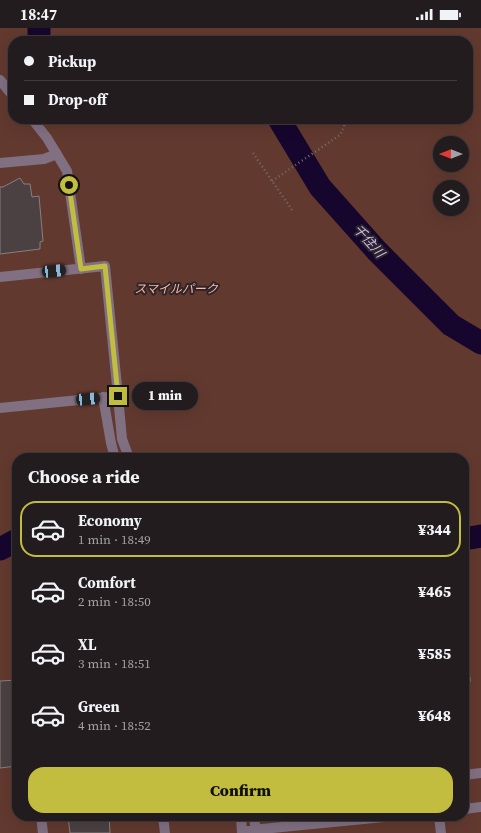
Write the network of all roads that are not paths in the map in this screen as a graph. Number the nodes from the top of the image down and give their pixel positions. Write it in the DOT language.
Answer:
graph roads {
  1 [pos="0,80"];
  2 [pos="8,90"];
  3 [pos="36,124"];
  4 [pos="57,154"];
  5 [pos="0,163"];
  6 [pos="81,269"];
  7 [pos="0,277"];
  8 [pos="118,396"];
  9 [pos="103,398"];
  10 [pos="0,408"];
  11 [pos="114,453"];
  12 [pos="127,453"];
  13 [pos="481,773"];
  14 [pos="469,774"];
  15 [pos="481,807"];
  16 [pos="469,808"];
  17 [pos="42,821"];
  18 [pos="164,821"];
  19 [pos="241,821"];
  20 [pos="254,821"];
  21 [pos="348,821"];
  22 [pos="440,821"];
  23 [pos="255,831"];
  24 [pos="242,832"];
  25 [pos="43,833"];
  26 [pos="165,833"];
  27 [pos="441,833"];
  1 -- 2 [label="street"];
  3 -- 4 [label="street"];
  4 -- 5 [label="street"];
  4 -- 6 [label="street"];
  6 -- 7 [label="street"];
  6 -- 8 [label="street"];
  8 -- 9 [label="street"];
  8 -- 12 [label="street"];
  9 -- 10 [label="street"];
  9 -- 11 [label="street"];
  13 -- 14 [label="street"];
  15 -- 16 [label="street"];
  17 -- 25 [label="street"];
  18 -- 26 [label="street"];
  19 -- 24 [label="street"];
  20 -- 23 [label="street"];
  21 -- 23 [label="street"];
  22 -- 27 [label="street"];
  23 -- 24 [label="street"];
}
